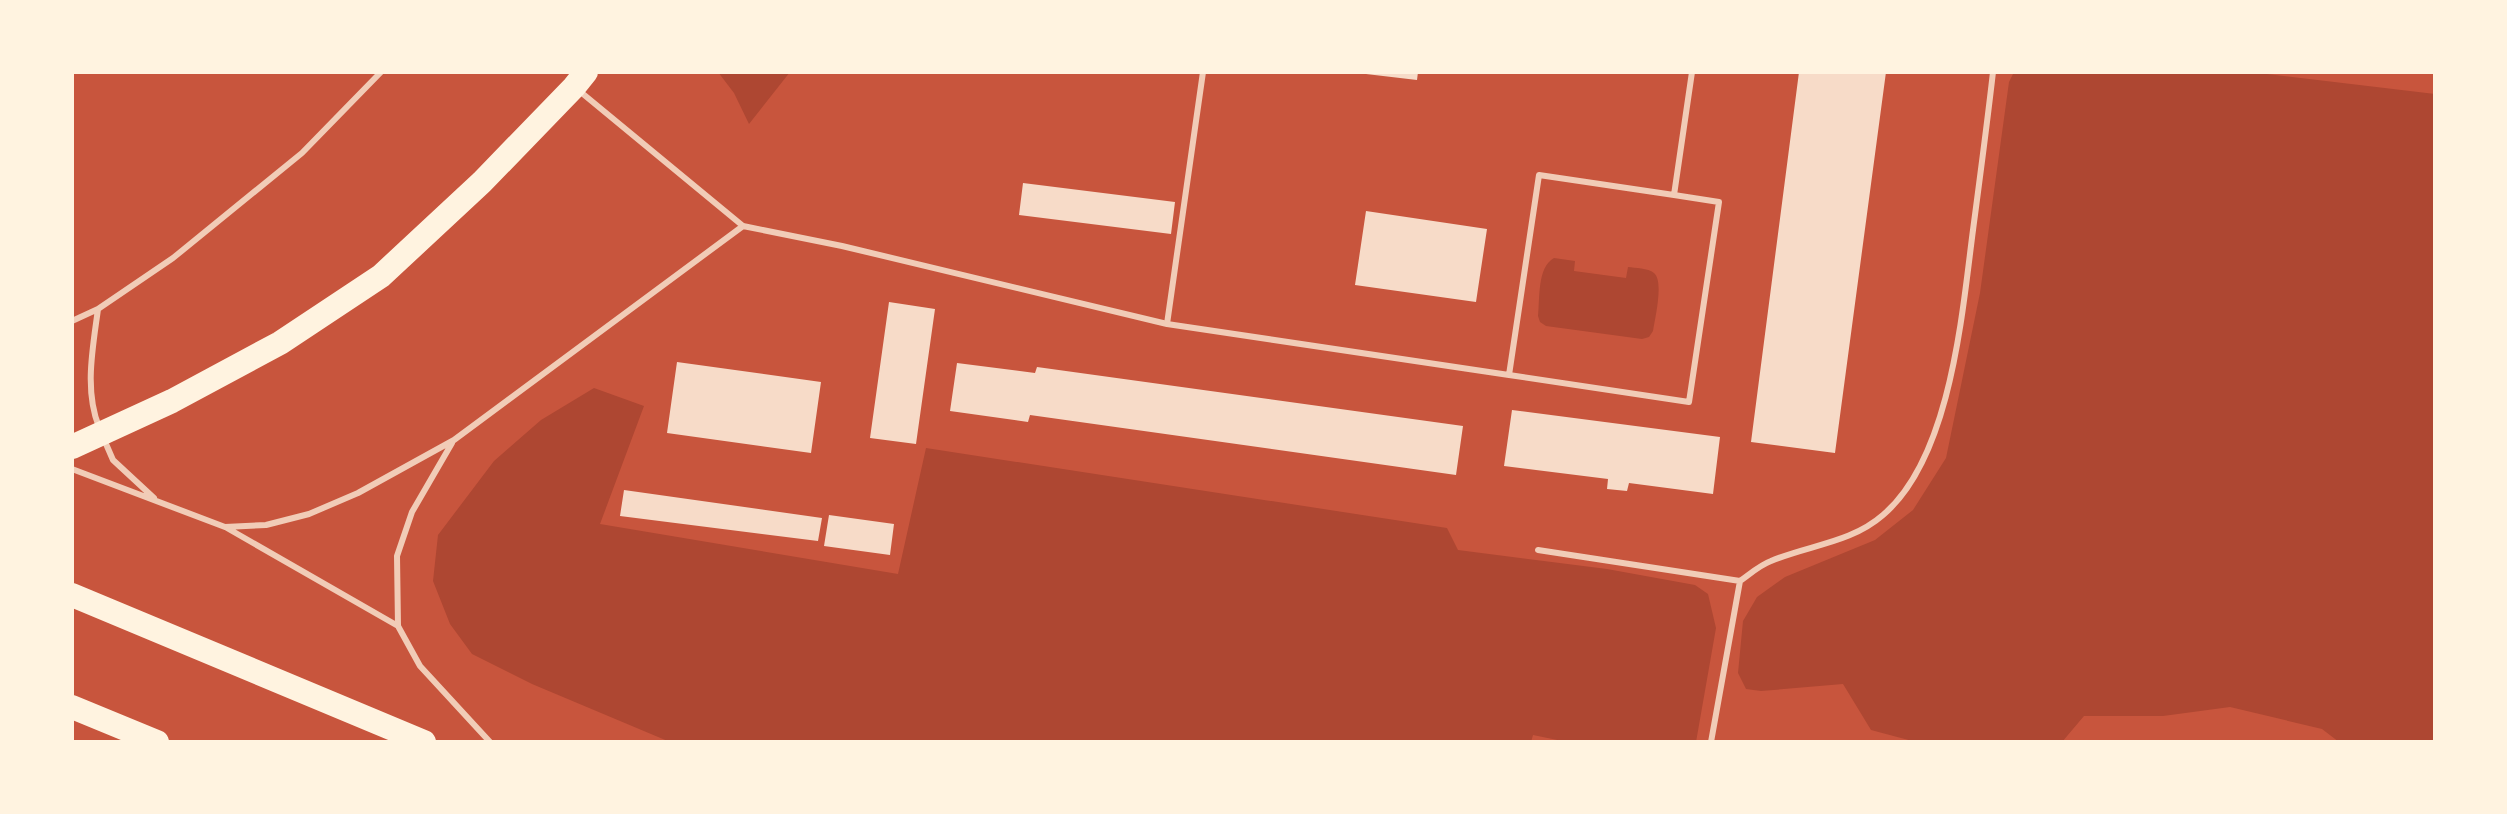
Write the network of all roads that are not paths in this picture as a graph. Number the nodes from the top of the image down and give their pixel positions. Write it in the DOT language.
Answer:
graph roads {
  1 [pos="381,72"];
  2 [pos="1203,72"];
  3 [pos="1692,72"];
  4 [pos="1993,72"];
  5 [pos="580,79"];
  6 [pos="1674,195"];
  7 [pos="743,226"];
  8 [pos="98,309"];
  9 [pos="72,321"];
  10 [pos="1167,324"];
  11 [pos="1509,375"];
  12 [pos="454,440"];
  13 [pos="72,447"];
  14 [pos="72,469"];
  15 [pos="157,500"];
  16 [pos="225,527"];
  17 [pos="1538,550"];
  18 [pos="1740,581"];
  19 [pos="72,595"];
  20 [pos="398,626"];
  21 [pos="72,707"];
  22 [pos="157,742"];
  23 [pos="424,742"];
  24 [pos="490,742"];
  25 [pos="1711,742"];
  1 -- 8 [label="lane"];
  2 -- 10 [label="lane"];
  3 -- 6 [label="lane"];
  4 -- 18 [label="lane"];
  5 -- 7 [label="lane"];
  5 -- 13 [label="highway"];
  6 -- 11 [label="lane"];
  6 -- 11 [label="lane"];
  7 -- 10 [label="lane"];
  7 -- 12 [label="lane"];
  8 -- 9 [label="lane"];
  8 -- 15 [label="lane"];
  10 -- 11 [label="lane"];
  12 -- 16 [label="lane"];
  12 -- 20 [label="lane"];
  14 -- 15 [label="lane"];
  15 -- 16 [label="lane"];
  16 -- 20 [label="lane"];
  17 -- 18 [label="lane"];
  18 -- 25 [label="lane"];
  19 -- 23 [label="highway"];
  20 -- 24 [label="lane"];
  21 -- 22 [label="highway"];
}
